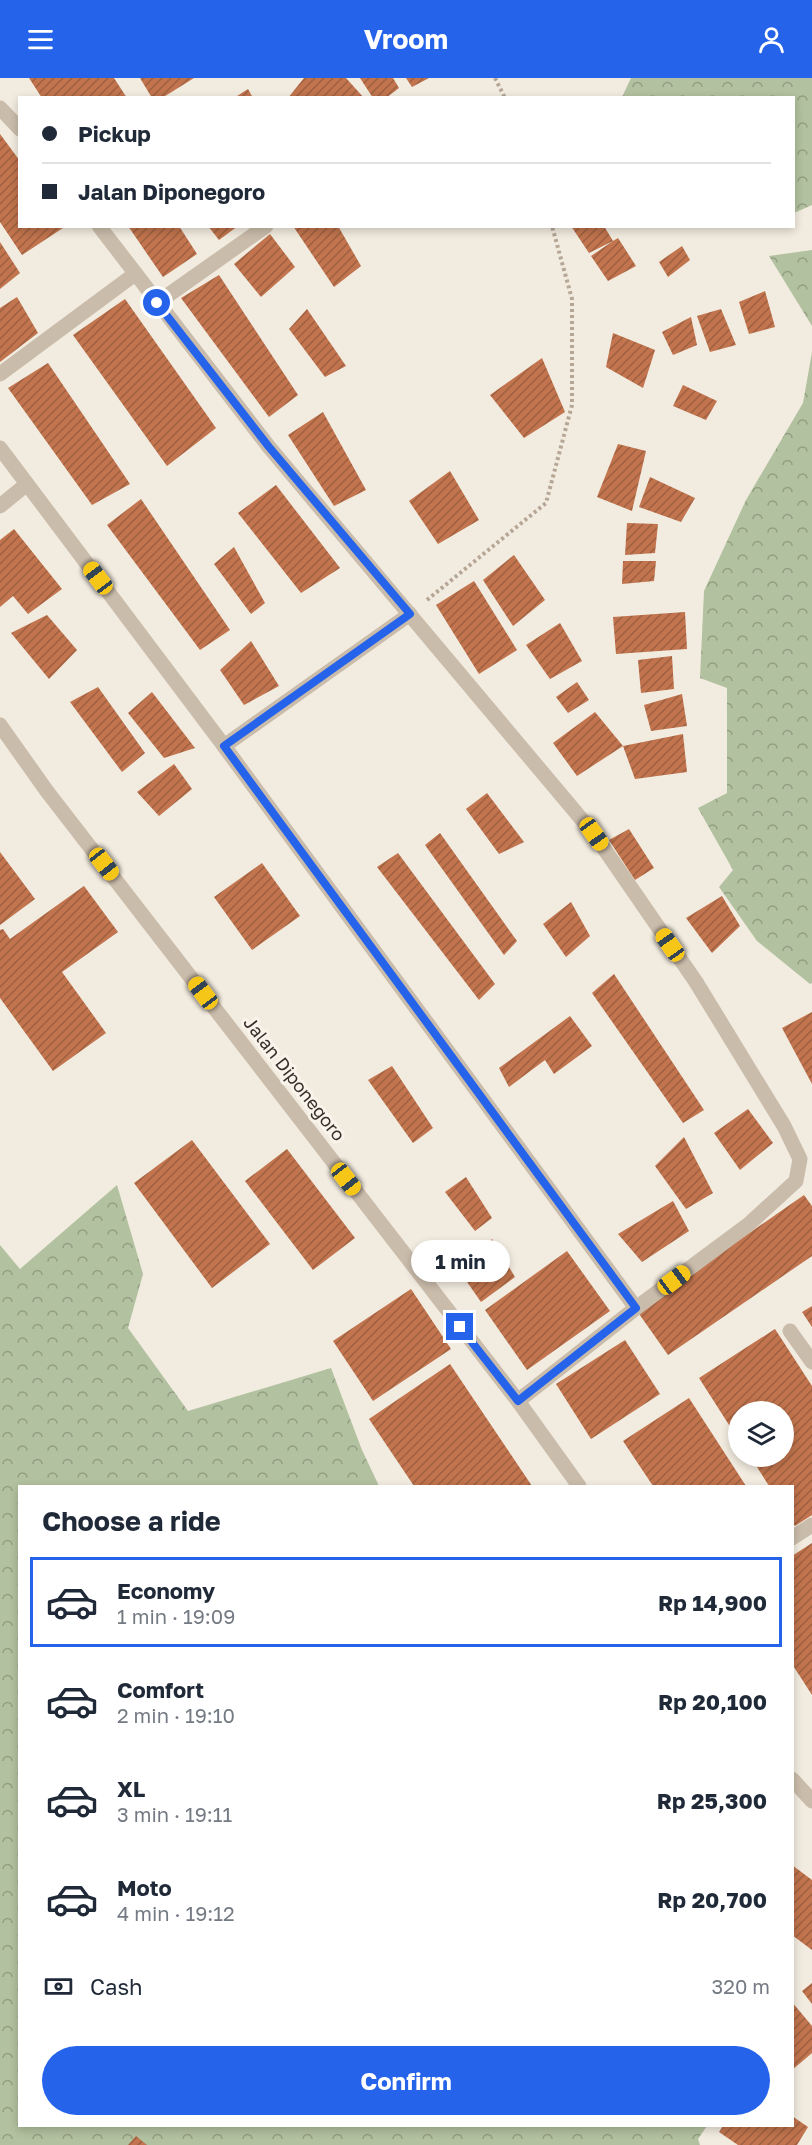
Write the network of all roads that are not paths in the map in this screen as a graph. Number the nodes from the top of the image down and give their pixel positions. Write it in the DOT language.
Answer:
graph roads {
  1 [pos="0,108"];
  2 [pos="18,127"];
  3 [pos="100,228"];
  4 [pos="263,228"];
  5 [pos="135,274"];
  6 [pos="157,303"];
  7 [pos="0,374"];
  8 [pos="0,448"];
  9 [pos="27,484"];
  10 [pos="0,506"];
  11 [pos="410,614"];
  12 [pos="0,724"];
  13 [pos="224,746"];
  14 [pos="636,1308"];
  15 [pos="790,1331"];
  16 [pos="812,1362"];
  17 [pos="518,1401"];
  18 [pos="578,1485"];
  19 [pos="812,1525"];
  20 [pos="794,1537"];
  21 [pos="794,1781"];
  22 [pos="812,1801"];
  1 -- 2 [label="street"];
  3 -- 5 [label="street"];
  4 -- 6 [label="street"];
  5 -- 6 [label="street"];
  5 -- 7 [label="street"];
  6 -- 11 [label="street"];
  8 -- 9 [label="street"];
  9 -- 10 [label="street"];
  9 -- 13 [label="street"];
  11 -- 13 [label="street"];
  11 -- 14 [label="street"];
  12 -- 17 [label="street, Jalan Diponegoro"];
  13 -- 14 [label="street"];
  14 -- 17 [label="street"];
  15 -- 16 [label="street"];
  17 -- 18 [label="street, Jalan Diponegoro"];
  19 -- 20 [label="street"];
  21 -- 22 [label="street"];
}
